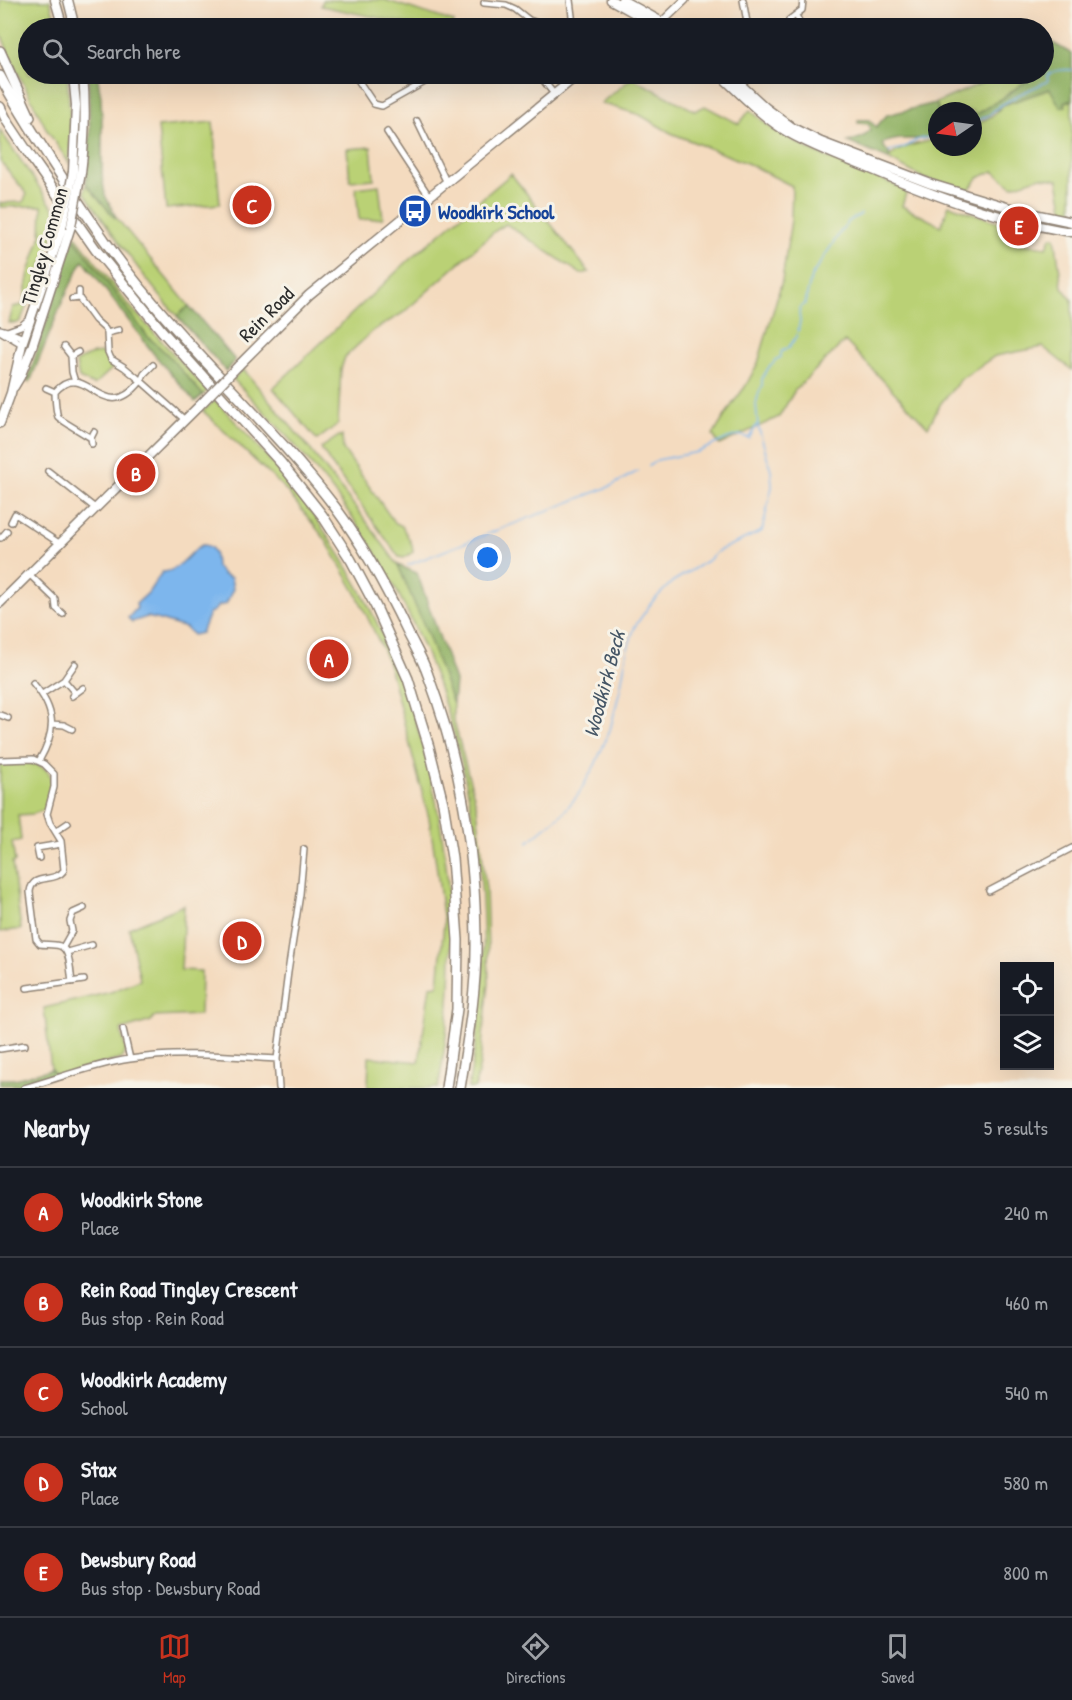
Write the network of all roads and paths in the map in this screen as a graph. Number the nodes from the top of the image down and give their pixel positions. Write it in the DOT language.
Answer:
graph roads {
  1 [pos="55,0"];
  2 [pos="68,0"];
  3 [pos="570,0"];
  4 [pos="611,0"];
  5 [pos="622,0"];
  6 [pos="685,0"];
  7 [pos="743,0"];
  8 [pos="803,0"];
  9 [pos="484,2"];
  10 [pos="483,10"];
  11 [pos="796,15"];
  12 [pos="60,18"];
  13 [pos="72,18"];
  14 [pos="526,18"];
  15 [pos="572,18"];
  16 [pos="644,18"];
  17 [pos="647,18"];
  18 [pos="666,18"];
  19 [pos="746,18"];
  20 [pos="792,18"];
  21 [pos="797,18"];
  22 [pos="0,51"];
  23 [pos="0,76"];
  24 [pos="74,84"];
  25 [pos="84,84"];
  26 [pos="361,84"];
  27 [pos="418,84"];
  28 [pos="546,84"];
  29 [pos="566,84"];
  30 [pos="730,84"];
  31 [pos="742,84"];
  32 [pos="554,94"];
  33 [pos="0,107"];
  34 [pos="0,113"];
  35 [pos="7,121"];
  36 [pos="417,122"];
  37 [pos="391,134"];
  38 [pos="48,155"];
  39 [pos="77,173"];
  40 [pos="446,181"];
  41 [pos="429,196"];
  42 [pos="1047,218"];
  43 [pos="1072,222"];
  44 [pos="1048,229"];
  45 [pos="1072,232"];
  46 [pos="76,296"];
  47 [pos="36,318"];
  48 [pos="0,330"];
  49 [pos="119,330"];
  50 [pos="107,333"];
  51 [pos="8,334"];
  52 [pos="26,343"];
  53 [pos="64,347"];
  54 [pos="78,352"];
  55 [pos="71,356"];
  56 [pos="18,358"];
  57 [pos="153,365"];
  58 [pos="141,381"];
  59 [pos="75,382"];
  60 [pos="46,388"];
  61 [pos="55,392"];
  62 [pos="11,393"];
  63 [pos="185,420"];
  64 [pos="0,423"];
  65 [pos="92,438"];
  66 [pos="48,471"];
  67 [pos="95,508"];
  68 [pos="11,522"];
  69 [pos="7,531"];
  70 [pos="0,538"];
  71 [pos="60,543"];
  72 [pos="28,574"];
  73 [pos="0,603"];
  74 [pos="63,614"];
  75 [pos="75,664"];
  76 [pos="64,680"];
  77 [pos="33,683"];
  78 [pos="83,688"];
  79 [pos="42,694"];
  80 [pos="0,715"];
  81 [pos="8,718"];
  82 [pos="52,724"];
  83 [pos="72,729"];
  84 [pos="0,760"];
  85 [pos="39,761"];
  86 [pos="68,824"];
  87 [pos="56,831"];
  88 [pos="61,843"];
  89 [pos="1072,848"];
  90 [pos="304,849"];
  91 [pos="39,858"];
  92 [pos="989,891"];
  93 [pos="84,908"];
  94 [pos="92,945"];
  95 [pos="65,950"];
  96 [pos="84,980"];
  97 [pos="72,982"];
  98 [pos="27,988"];
  99 [pos="123,1029"];
  100 [pos="26,1045"];
  101 [pos="0,1049"];
  102 [pos="130,1059"];
  103 [pos="277,1059"];
  104 [pos="24,1088"];
  105 [pos="279,1088"];
  106 [pos="446,1088"];
  107 [pos="460,1088"];
  1 -- 12 [label="main road"];
  2 -- 13 [label="main road"];
  3 -- 15 [label="street"];
  4 -- 16 [label="main road"];
  5 -- 17 [label="main road"];
  6 -- 18 [label="street"];
  7 -- 19 [label="street"];
  8 -- 11 [label="street"];
  9 -- 10 [label="street"];
  9 -- 14 [label="street"];
  11 -- 20 [label="street"];
  11 -- 21 [label="street"];
  22 -- 38 [label="highway"];
  23 -- 38 [label="highway"];
  24 -- 39 [label="main road"];
  25 -- 39 [label="main road"];
  26 -- 27 [label="street"];
  28 -- 32 [label="street"];
  29 -- 32 [label="main road, Rein Road"];
  30 -- 44 [label="main road"];
  31 -- 42 [label="main road"];
  32 -- 40 [label="main road, Rein Road"];
  33 -- 35 [label="highway"];
  34 -- 35 [label="highway"];
  35 -- 106 [label="highway"];
  36 -- 40 [label="street"];
  37 -- 41 [label="street"];
  38 -- 107 [label="highway"];
  39 -- 47 [label="main road, Tingley Common, bridge"];
  40 -- 41 [label="main road, Rein Road"];
  41 -- 63 [label="main road, Rein Road, bridge"];
  42 -- 43 [label="main road"];
  42 -- 44 [label="main road"];
  44 -- 45 [label="main road"];
  46 -- 50 [label="street"];
  47 -- 51 [label="street"];
  47 -- 52 [label="main road, Tingley Common"];
  48 -- 51 [label="street"];
  49 -- 50 [label="street"];
  50 -- 58 [label="street"];
  51 -- 52 [label="street"];
  51 -- 56 [label="street"];
  52 -- 56 [label="main road, Tingley Common"];
  52 -- 62 [label="main road, Tingley Common"];
  53 -- 55 [label="street"];
  54 -- 55 [label="street"];
  55 -- 59 [label="street"];
  56 -- 62 [label="main road, Tingley Common"];
  57 -- 58 [label="street"];
  58 -- 59 [label="street"];
  58 -- 63 [label="street"];
  59 -- 61 [label="street"];
  60 -- 61 [label="street"];
  61 -- 65 [label="street"];
  62 -- 64 [label="main road, Tingley Common"];
  63 -- 67 [label="main road, Rein Road"];
  66 -- 67 [label="street"];
  67 -- 71 [label="main road, Rein Road"];
  68 -- 71 [label="street"];
  69 -- 70 [label="street"];
  71 -- 72 [label="main road, Rein Road"];
  72 -- 73 [label="main road, Rein Road"];
  72 -- 74 [label="street"];
  75 -- 76 [label="street"];
  76 -- 78 [label="street"];
  76 -- 79 [label="street"];
  77 -- 79 [label="street"];
  79 -- 82 [label="street"];
  80 -- 81 [label="street"];
  82 -- 83 [label="street"];
  82 -- 85 [label="street"];
  84 -- 85 [label="street"];
  85 -- 87 [label="street"];
  86 -- 87 [label="street"];
  87 -- 88 [label="street"];
  88 -- 91 [label="street"];
  88 -- 95 [label="street"];
  89 -- 92 [label="street"];
  90 -- 103 [label="street"];
  93 -- 95 [label="street"];
  94 -- 95 [label="street"];
  95 -- 97 [label="street"];
  96 -- 97 [label="street"];
  97 -- 98 [label="street"];
  99 -- 102 [label="street"];
  100 -- 101 [label="street"];
  102 -- 103 [label="street"];
  102 -- 104 [label="street"];
  103 -- 105 [label="street"];
}
